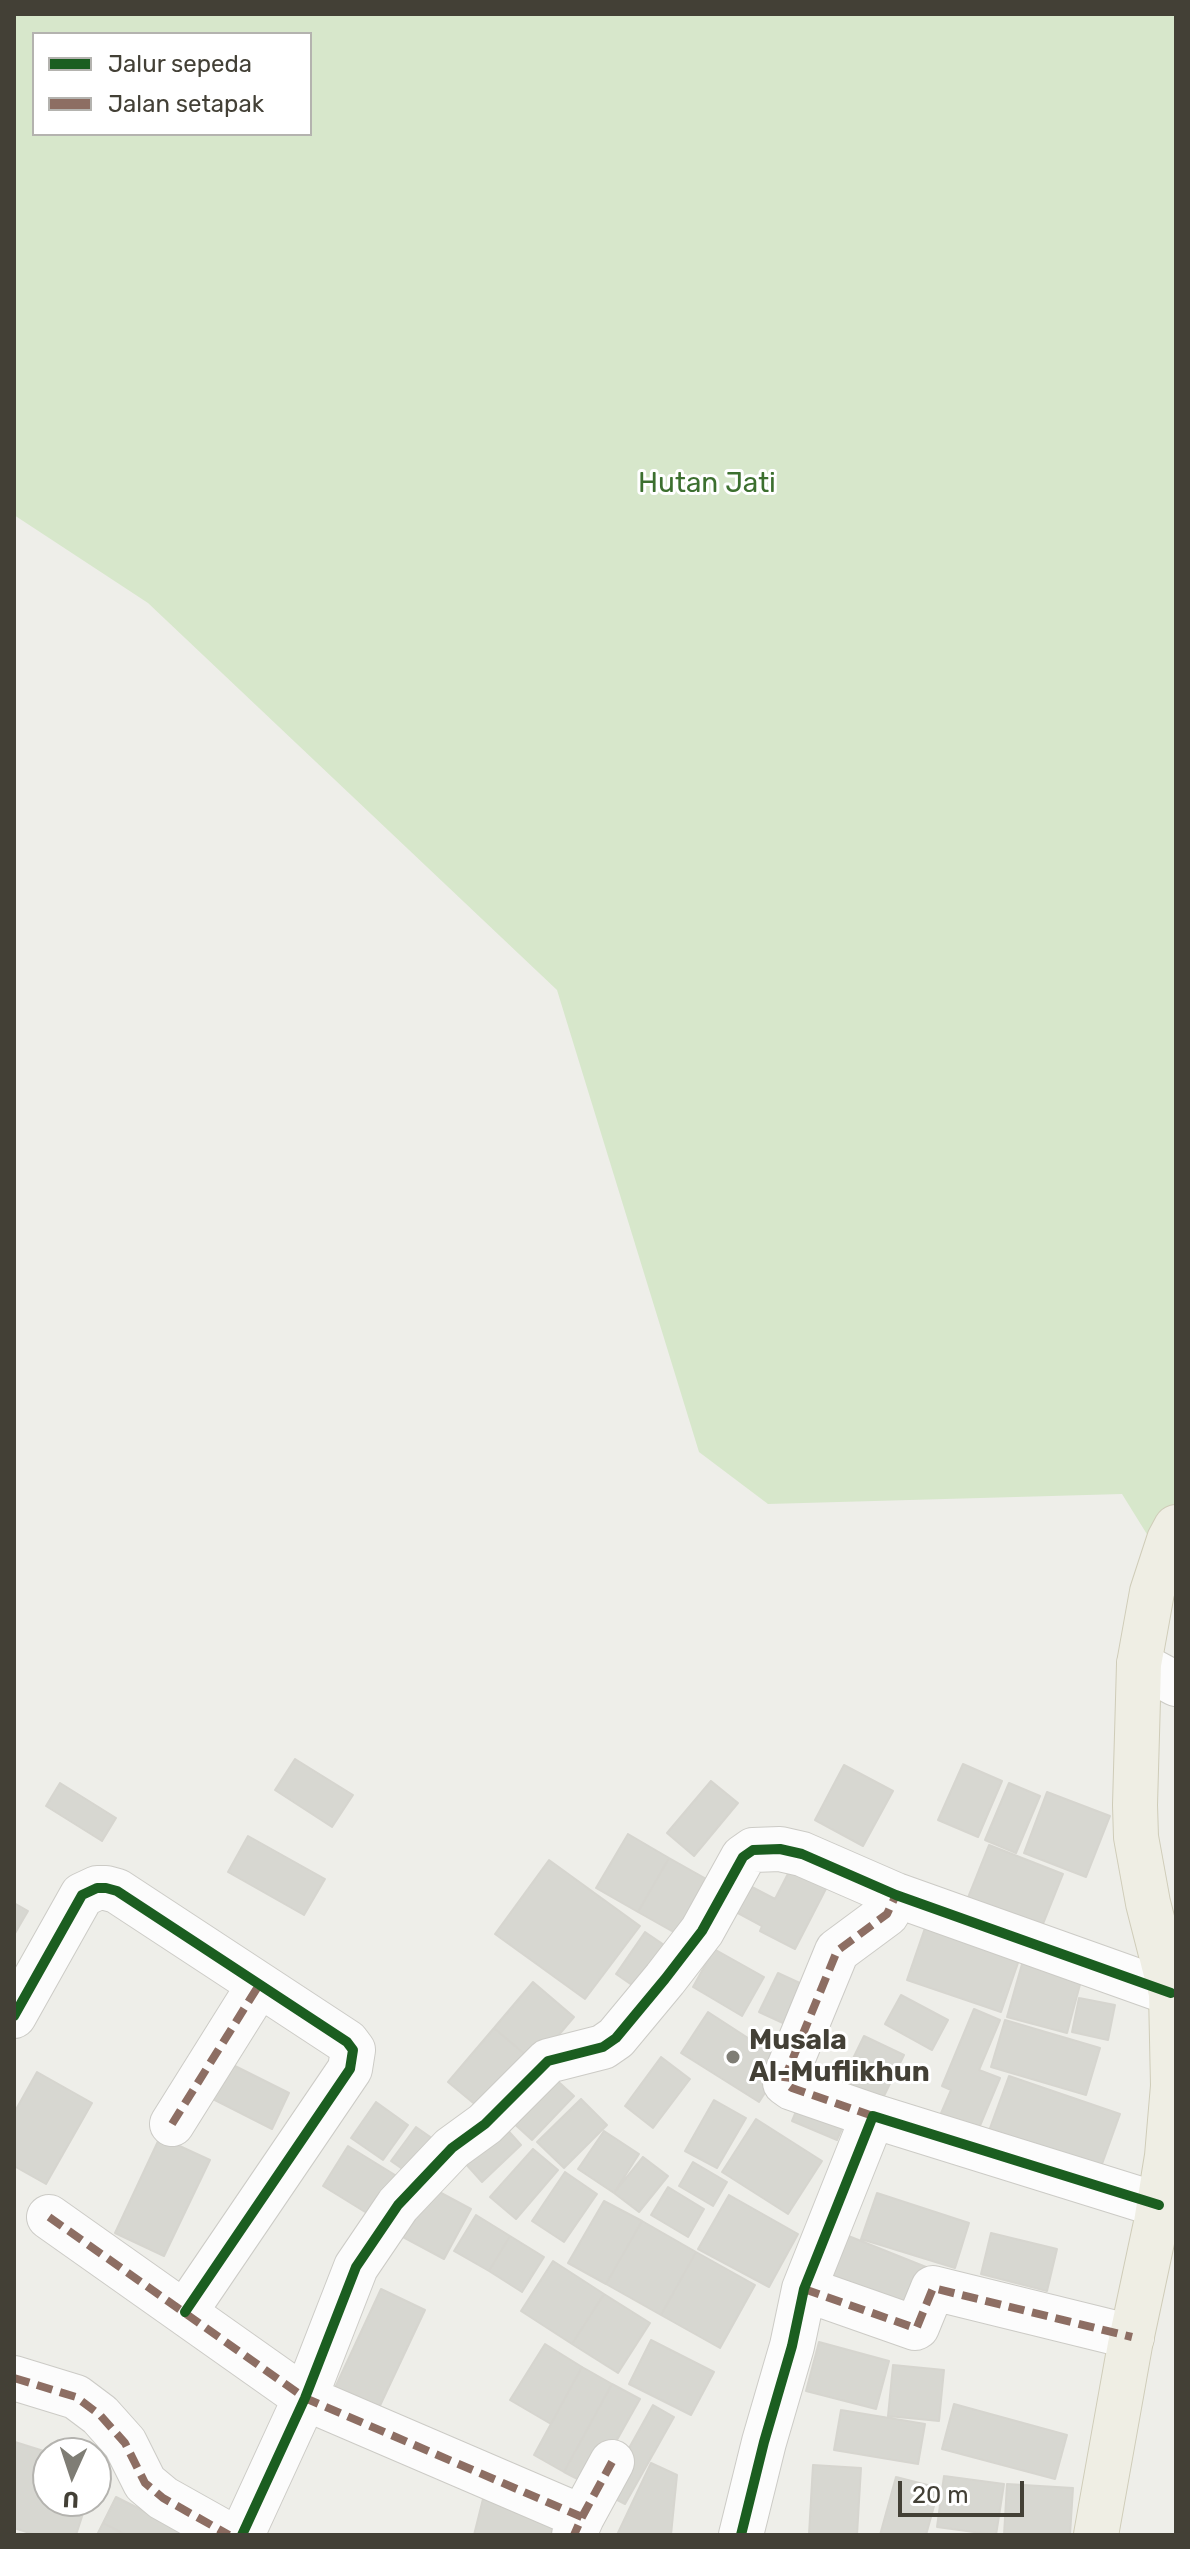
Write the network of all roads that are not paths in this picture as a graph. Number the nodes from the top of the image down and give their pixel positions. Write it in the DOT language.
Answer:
graph roads {
  1 [pos="1176,1527"];
  2 [pos="1158,1674"];
  3 [pos="896,1895"];
  4 [pos="259,1985"];
  5 [pos="1171,1993"];
  6 [pos="14,2016"];
  7 [pos="873,2116"];
  8 [pos="172,2124"];
  9 [pos="1159,2205"];
  10 [pos="49,2217"];
  11 [pos="804,2289"];
  12 [pos="185,2312"];
  13 [pos="1132,2337"];
  14 [pos="14,2378"];
  15 [pos="305,2398"];
  16 [pos="612,2462"];
  17 [pos="578,2526"];
  18 [pos="229,2535"];
  19 [pos="242,2535"];
  20 [pos="741,2535"];
  21 [pos="1096,2535"];
  1 -- 2 [label="main road"];
  2 -- 5 [label="main road"];
  3 -- 5 [label="street"];
  3 -- 7 [label="street"];
  3 -- 15 [label="street"];
  4 -- 6 [label="street"];
  4 -- 8 [label="street"];
  4 -- 12 [label="street"];
  5 -- 9 [label="main road"];
  7 -- 9 [label="street"];
  7 -- 11 [label="street"];
  9 -- 13 [label="main road"];
  10 -- 12 [label="street"];
  11 -- 13 [label="street"];
  11 -- 20 [label="street"];
  12 -- 15 [label="street"];
  13 -- 21 [label="main road"];
  14 -- 18 [label="street"];
  15 -- 17 [label="street"];
  15 -- 19 [label="street"];
  16 -- 17 [label="street"];
}
